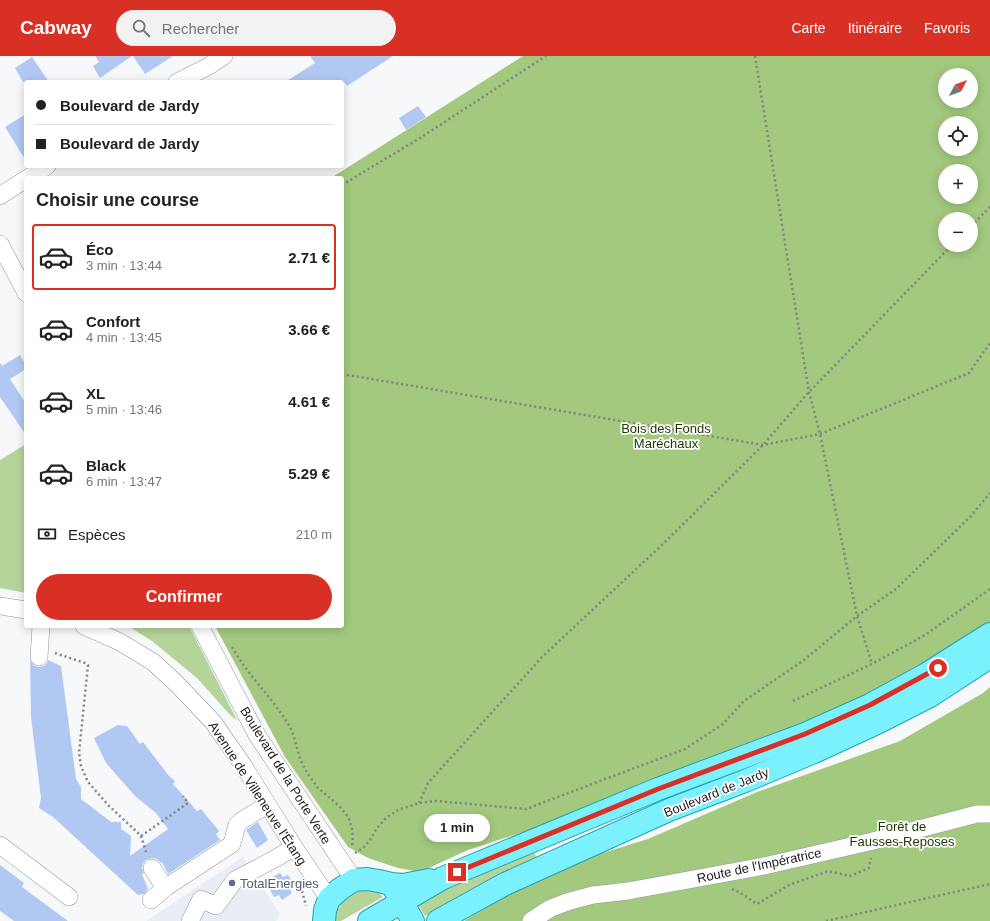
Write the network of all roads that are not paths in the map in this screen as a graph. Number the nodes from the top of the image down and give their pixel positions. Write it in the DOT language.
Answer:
graph roads {
  1 [pos="224,56"];
  2 [pos="181,80"];
  3 [pos="44,168"];
  4 [pos="32,176"];
  5 [pos="24,181"];
  6 [pos="0,196"];
  7 [pos="0,244"];
  8 [pos="24,289"];
  9 [pos="0,606"];
  10 [pos="24,610"];
  11 [pos="41,628"];
  12 [pos="88,628"];
  13 [pos="201,628"];
  14 [pos="990,634"];
  15 [pos="39,650"];
  16 [pos="990,657"];
  17 [pos="267,805"];
  18 [pos="990,814"];
  19 [pos="0,845"];
  20 [pos="294,847"];
  21 [pos="152,868"];
  22 [pos="354,880"];
  23 [pos="165,888"];
  24 [pos="396,893"];
  25 [pos="69,898"];
  26 [pos="328,899"];
  27 [pos="151,900"];
  28 [pos="190,921"];
  29 [pos="324,921"];
  30 [pos="369,921"];
  31 [pos="413,921"];
  32 [pos="438,921"];
  33 [pos="531,921"];
  1 -- 2 [label="street"];
  3 -- 4 [label="street"];
  5 -- 6 [label="street"];
  7 -- 8 [label="street"];
  9 -- 10 [label="street"];
  11 -- 15 [label="street"];
  12 -- 17 [label="street, Avenue de Villeneuve l'Étang"];
  13 -- 22 [label="street, Boulevard de la Porte Verte"];
  14 -- 24 [label="main road, Boulevard de Jardy"];
  16 -- 32 [label="main road, Boulevard de Jardy"];
  17 -- 20 [label="street, Avenue de Villeneuve l'Étang"];
  17 -- 23 [label="street"];
  18 -- 33 [label="street, Route de l'Impératrice"];
  19 -- 25 [label="street"];
  20 -- 26 [label="street, Avenue de Villeneuve l'Étang"];
  20 -- 28 [label="street"];
  21 -- 23 [label="street"];
  22 -- 24 [label="main road"];
  22 -- 26 [label="main road"];
  23 -- 27 [label="street"];
  24 -- 30 [label="main road"];
  24 -- 31 [label="main road"];
  26 -- 29 [label="main road"];
}
